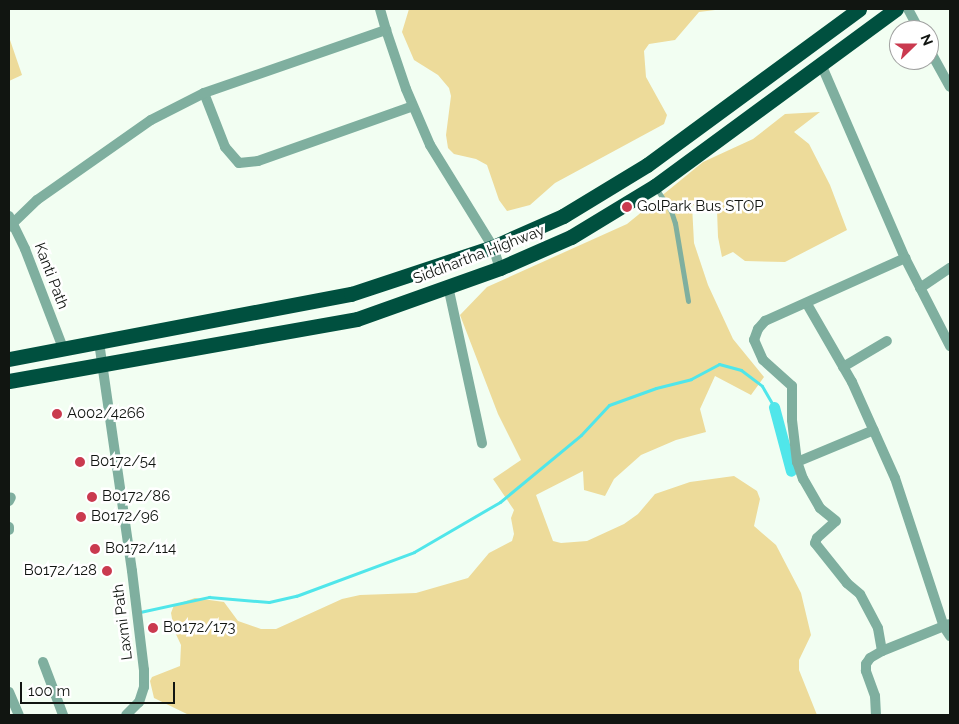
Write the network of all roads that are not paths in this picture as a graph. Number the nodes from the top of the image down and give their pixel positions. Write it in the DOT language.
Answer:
graph roads {
  1 [pos="380,9"];
  2 [pos="859,9"];
  3 [pos="896,9"];
  4 [pos="386,30"];
  5 [pos="821,64"];
  6 [pos="939,67"];
  7 [pos="950,87"];
  8 [pos="204,93"];
  9 [pos="413,106"];
  10 [pos="655,186"];
  11 [pos="10,223"];
  12 [pos="493,247"];
  13 [pos="905,258"];
  14 [pos="500,268"];
  15 [pos="950,268"];
  16 [pos="448,286"];
  17 [pos="920,288"];
  18 [pos="688,301"];
  19 [pos="807,304"];
  20 [pos="887,341"];
  21 [pos="99,342"];
  22 [pos="950,346"];
  23 [pos="63,348"];
  24 [pos="9,359"];
  25 [pos="102,363"];
  26 [pos="843,366"];
  27 [pos="9,381"];
  28 [pos="874,430"];
  29 [pos="482,443"];
  30 [pos="797,462"];
  31 [pos="947,625"];
  32 [pos="950,636"];
  33 [pos="882,651"];
  34 [pos="43,662"];
  35 [pos="9,692"];
  36 [pos="19,715"];
  37 [pos="63,715"];
  38 [pos="126,715"];
  39 [pos="876,715"];
  1 -- 4 [label="street"];
  2 -- 12 [label="highway, Siddhartha Highway"];
  3 -- 5 [label="highway, Siddhartha Highway"];
  4 -- 8 [label="street"];
  4 -- 9 [label="street"];
  5 -- 10 [label="highway, Siddhartha Highway"];
  5 -- 13 [label="street"];
  6 -- 7 [label="street"];
  8 -- 9 [label="street"];
  8 -- 11 [label="street"];
  9 -- 12 [label="street"];
  10 -- 14 [label="highway, Siddhartha Highway"];
  10 -- 18 [label="lane"];
  11 -- 23 [label="street, Kanti Path"];
  12 -- 14 [label="street"];
  12 -- 21 [label="highway, Siddhartha Highway"];
  13 -- 17 [label="street"];
  13 -- 19 [label="street"];
  14 -- 16 [label="highway, Siddhartha Highway"];
  15 -- 17 [label="street"];
  16 -- 25 [label="highway, Siddhartha Highway"];
  16 -- 29 [label="street"];
  17 -- 22 [label="street"];
  19 -- 26 [label="street"];
  19 -- 30 [label="street"];
  20 -- 26 [label="street"];
  21 -- 23 [label="highway, Siddhartha Highway"];
  21 -- 25 [label="street, Laxmi Path"];
  23 -- 24 [label="highway, Siddhartha Highway"];
  25 -- 27 [label="highway, Siddhartha Highway"];
  25 -- 38 [label="street, Laxmi Path"];
  26 -- 28 [label="street"];
  28 -- 30 [label="street"];
  28 -- 31 [label="street"];
  30 -- 33 [label="street"];
  31 -- 32 [label="street"];
  31 -- 33 [label="street"];
  33 -- 39 [label="street"];
  34 -- 37 [label="street"];
  35 -- 36 [label="street"];
}
